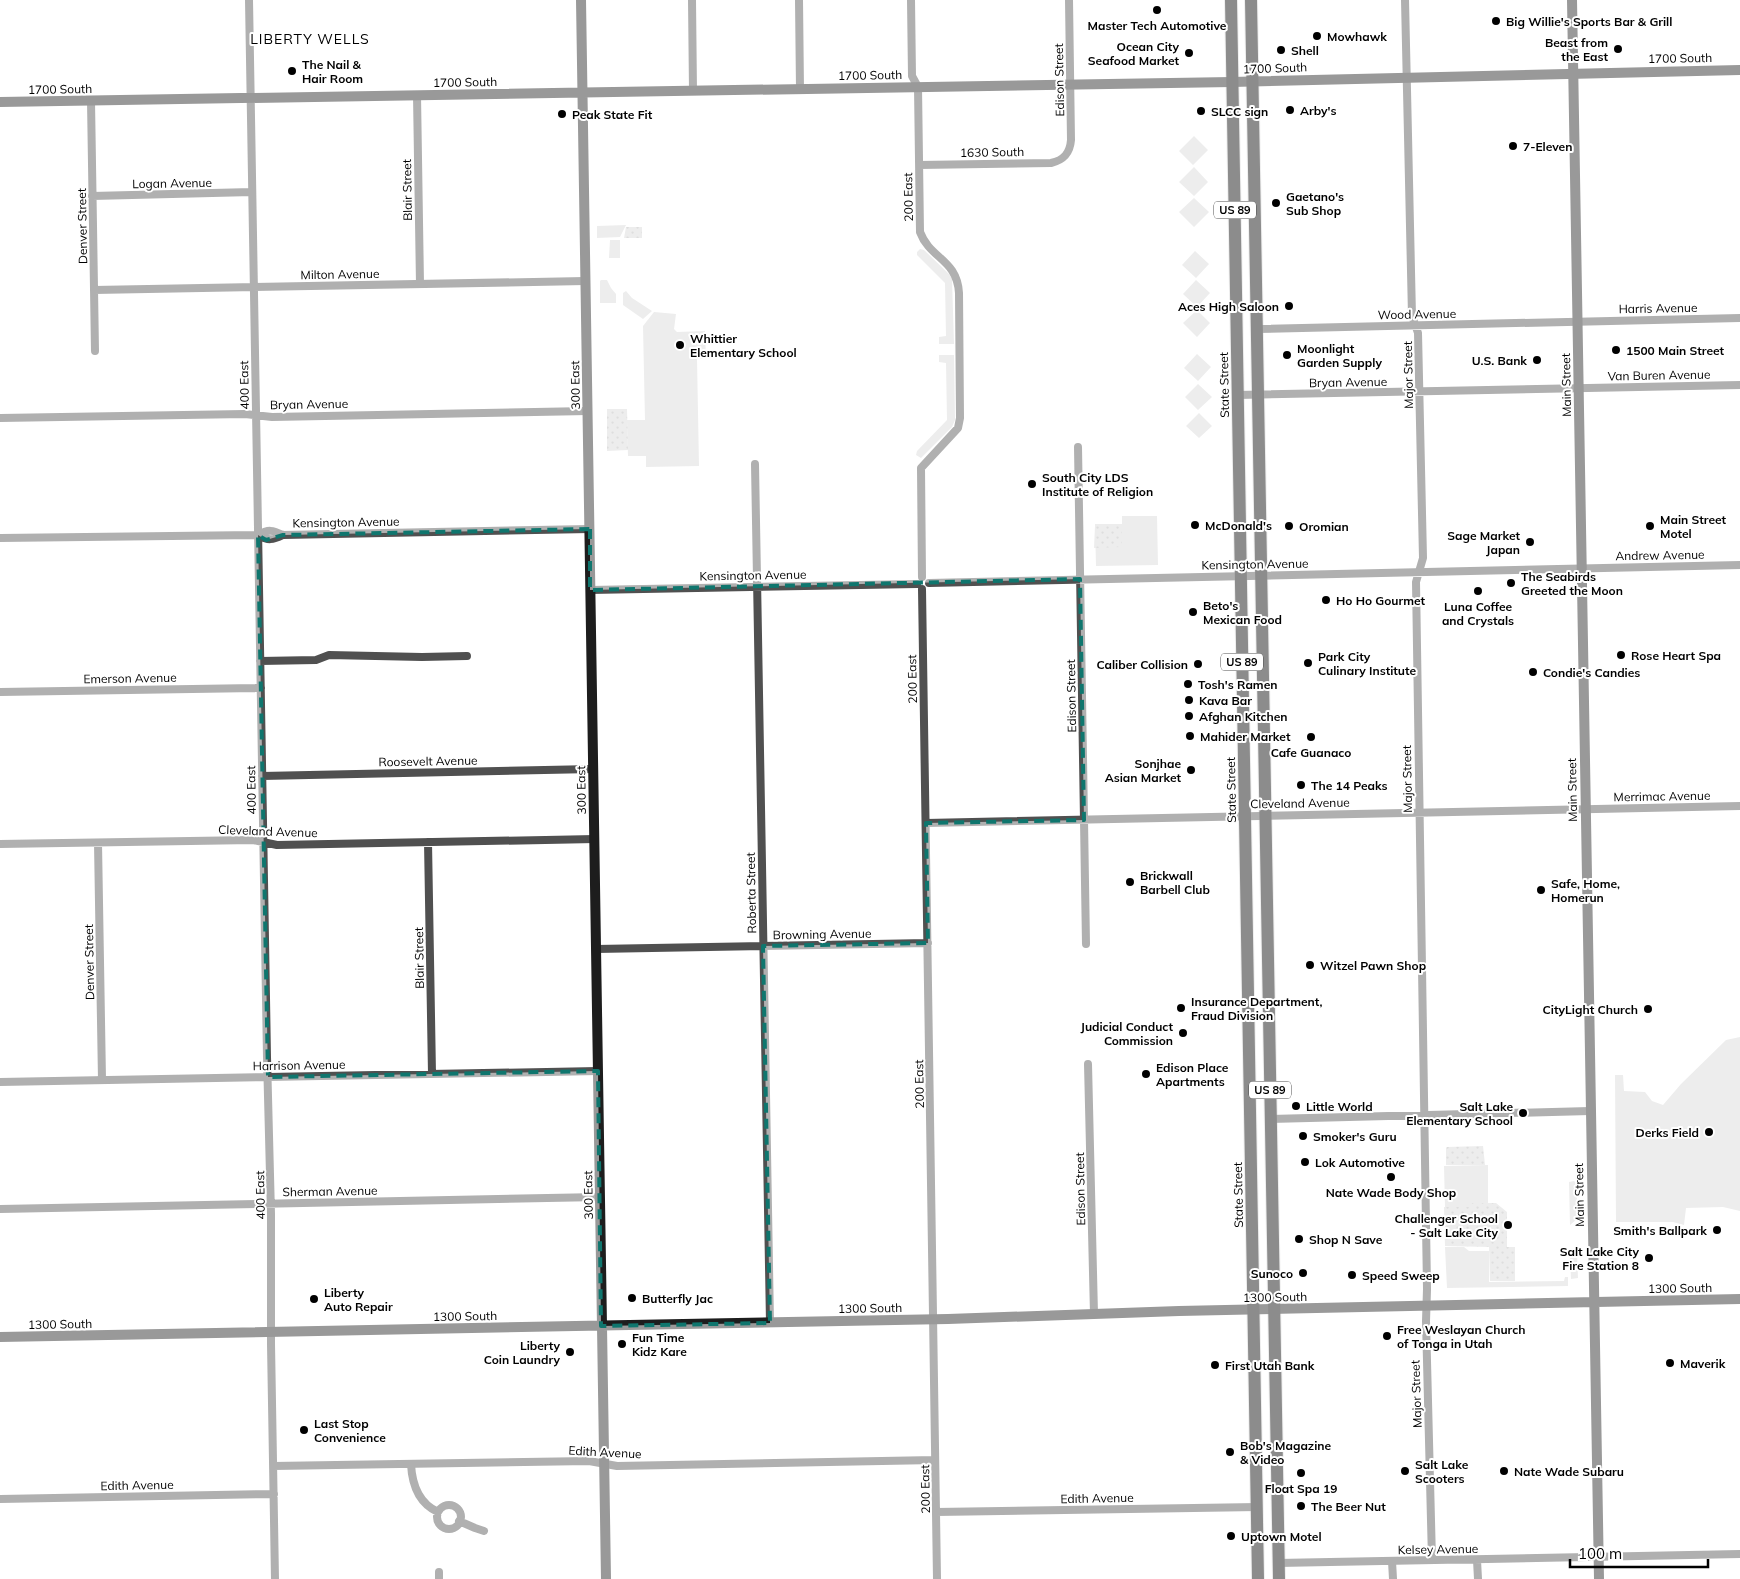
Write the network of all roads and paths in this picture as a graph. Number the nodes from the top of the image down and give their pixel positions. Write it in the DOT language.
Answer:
graph roads {
  1 [pos="249,0"];
  2 [pos="581,0"];
  3 [pos="692,0"];
  4 [pos="799,0"];
  5 [pos="911,0"];
  6 [pos="1069,0"];
  7 [pos="1231,0"];
  8 [pos="1251,0"];
  9 [pos="1405,0"];
  10 [pos="1572,0"];
  11 [pos="1740,70"];
  12 [pos="1573,73"];
  13 [pos="1407,77"];
  14 [pos="1253,81"];
  15 [pos="1232,82"];
  16 [pos="1070,84"];
  17 [pos="918,87"];
  18 [pos="800,89"];
  19 [pos="693,91"];
  20 [pos="582,92"];
  21 [pos="417,95"];
  22 [pos="250,98"];
  23 [pos="91,101"];
  24 [pos="0,102"];
  25 [pos="1064,157"];
  26 [pos="919,165"];
  27 [pos="252,192"];
  28 [pos="92,196"];
  29 [pos="585,281"];
  30 [pos="420,284"];
  31 [pos="253,287"];
  32 [pos="94,290"];
  33 [pos="1740,318"];
  34 [pos="1577,321"];
  35 [pos="1415,325"];
  36 [pos="1257,329"];
  37 [pos="95,351"];
  38 [pos="1740,385"];
  39 [pos="1578,388"];
  40 [pos="1419,391"];
  41 [pos="1258,394"];
  42 [pos="1238,395"];
  43 [pos="588,411"];
  44 [pos="256,415"];
  45 [pos="0,418"];
  46 [pos="1078,447"];
  47 [pos="754,464"];
  48 [pos="590,529"];
  49 [pos="258,534"];
  50 [pos="0,538"];
  51 [pos="1740,565"];
  52 [pos="1581,568"];
  53 [pos="1419,571"];
  54 [pos="1241,575"];
  55 [pos="1261,575"];
  56 [pos="1080,579"];
  57 [pos="920,583"];
  58 [pos="757,586"];
  59 [pos="590,590"];
  60 [pos="468,656"];
  61 [pos="260,661"];
  62 [pos="261,688"];
  63 [pos="0,692"];
  64 [pos="594,769"];
  65 [pos="262,776"];
  66 [pos="1740,806"];
  67 [pos="1585,808"];
  68 [pos="1419,812"];
  69 [pos="1266,815"];
  70 [pos="1245,816"];
  71 [pos="1084,820"];
  72 [pos="926,823"];
  73 [pos="595,839"];
  74 [pos="263,842"];
  75 [pos="428,842"];
  76 [pos="98,843"];
  77 [pos="0,844"];
  78 [pos="928,943"];
  79 [pos="1086,944"];
  80 [pos="763,946"];
  81 [pos="596,949"];
  82 [pos="1088,1064"];
  83 [pos="598,1071"];
  84 [pos="432,1074"];
  85 [pos="268,1077"];
  86 [pos="102,1080"];
  87 [pos="0,1082"];
  88 [pos="1590,1111"];
  89 [pos="1424,1115"];
  90 [pos="1270,1119"];
  91 [pos="600,1197"];
  92 [pos="271,1203"];
  93 [pos="0,1209"];
  94 [pos="1740,1299"];
  95 [pos="1593,1302"];
  96 [pos="1426,1306"];
  97 [pos="1274,1309"];
  98 [pos="1253,1310"];
  99 [pos="1094,1314"];
  100 [pos="933,1320"];
  101 [pos="770,1323"];
  102 [pos="601,1326"];
  103 [pos="272,1332"];
  104 [pos="0,1338"];
  105 [pos="935,1460"];
  106 [pos="411,1464"];
  107 [pos="604,1464"];
  108 [pos="273,1466"];
  109 [pos="274,1494"];
  110 [pos="0,1499"];
  111 [pos="1258,1507"];
  112 [pos="438,1512"];
  113 [pos="936,1512"];
  114 [pos="459,1521"];
  115 [pos="484,1531"];
  116 [pos="1258,1536"];
  117 [pos="1740,1554"];
  118 [pos="1598,1558"];
  119 [pos="1432,1560"];
  120 [pos="1477,1560"];
  121 [pos="1392,1561"];
  122 [pos="1278,1563"];
  123 [pos="275,1579"];
  124 [pos="606,1579"];
  125 [pos="938,1579"];
  126 [pos="1258,1579"];
  127 [pos="1279,1579"];
  128 [pos="1393,1579"];
  129 [pos="1478,1579"];
  130 [pos="1598,1579"];
  1 -- 22 [label="street, 400 East"];
  2 -- 20 [label="street, 300 East"];
  3 -- 19 [label="street"];
  4 -- 18 [label="street"];
  5 -- 17 [label="street, 200 East"];
  6 -- 16 [label="street, Edison Street"];
  7 -- 15 [label="main road, State Street / US 89"];
  8 -- 14 [label="main road, US 89"];
  9 -- 13 [label="street, Major Street"];
  10 -- 12 [label="street, Main Street"];
  11 -- 12 [label="street, 1700 South"];
  12 -- 13 [label="street, 1700 South"];
  12 -- 34 [label="street, Main Street"];
  13 -- 14 [label="street, 1700 South"];
  13 -- 35 [label="street, Major Street"];
  14 -- 15 [label="street, 1700 South"];
  14 -- 36 [label="main road, US 89"];
  15 -- 16 [label="street, 1700 South"];
  15 -- 42 [label="main road, State Street / US 89"];
  16 -- 17 [label="street, 1700 South"];
  16 -- 25 [label="street, Edison Street"];
  17 -- 18 [label="street, 1700 South"];
  17 -- 26 [label="street, 200 East"];
  18 -- 19 [label="street, 1700 South"];
  19 -- 20 [label="street, 1700 South"];
  20 -- 21 [label="street, 1700 South"];
  20 -- 29 [label="street, 300 East"];
  21 -- 22 [label="street, 1700 South"];
  21 -- 30 [label="street, Blair Street"];
  22 -- 23 [label="street, 1700 South"];
  22 -- 27 [label="street, 400 East"];
  23 -- 24 [label="street, 1700 South"];
  23 -- 28 [label="street, Denver Street"];
  25 -- 26 [label="street, 1630 South"];
  26 -- 57 [label="street, 200 East"];
  27 -- 28 [label="street, Logan Avenue"];
  27 -- 31 [label="street, 400 East"];
  28 -- 32 [label="street, Denver Street"];
  29 -- 30 [label="street, Milton Avenue"];
  29 -- 43 [label="street, 300 East"];
  30 -- 31 [label="street, Milton Avenue"];
  31 -- 32 [label="street, Milton Avenue"];
  31 -- 44 [label="street, 400 East"];
  32 -- 37 [label="street, Denver Street"];
  33 -- 34 [label="street, Harris Avenue"];
  34 -- 35 [label="street, Wood Avenue"];
  34 -- 39 [label="street, Main Street"];
  35 -- 36 [label="street, Wood Avenue"];
  35 -- 40 [label="street, Major Street"];
  36 -- 41 [label="main road, US 89"];
  38 -- 39 [label="street, Van Buren Avenue"];
  39 -- 40 [label="street, Bryan Avenue"];
  39 -- 52 [label="street, Main Street"];
  40 -- 41 [label="street, Bryan Avenue"];
  40 -- 53 [label="street, Major Street"];
  41 -- 42 [label="street, Bryan Avenue"];
  41 -- 55 [label="main road, US 89"];
  42 -- 54 [label="main road, State Street / US 89"];
  43 -- 44 [label="street, Bryan Avenue"];
  43 -- 48 [label="street, 300 East"];
  44 -- 45 [label="street, Bryan Avenue"];
  44 -- 49 [label="street, 400 East"];
  46 -- 56 [label="street, Edison Street"];
  47 -- 58 [label="street, Roberta Street"];
  48 -- 49 [label="street, Kensington Avenue"];
  48 -- 59 [label="street, 300 East"];
  49 -- 50 [label="street, Kensington Avenue"];
  49 -- 61 [label="street, 400 East"];
  51 -- 52 [label="street, Andrew Avenue"];
  52 -- 53 [label="street, Kensington Avenue"];
  52 -- 67 [label="street, Main Street"];
  53 -- 55 [label="street, Kensington Avenue"];
  53 -- 68 [label="street, Major Street"];
  54 -- 55 [label="street, Kensington Avenue"];
  54 -- 56 [label="street, Kensington Avenue"];
  54 -- 70 [label="main road, State Street / US 89"];
  55 -- 69 [label="main road, US 89"];
  56 -- 57 [label="street, Kensington Avenue"];
  56 -- 71 [label="street, Edison Street"];
  57 -- 58 [label="street, Kensington Avenue"];
  57 -- 72 [label="street, 200 East"];
  58 -- 59 [label="street, Kensington Avenue"];
  58 -- 80 [label="street, Roberta Street"];
  59 -- 64 [label="street, 300 East"];
  60 -- 61 [label="street"];
  61 -- 62 [label="street, 400 East"];
  62 -- 63 [label="street, Emerson Avenue"];
  62 -- 65 [label="street, 400 East"];
  64 -- 65 [label="street, Roosevelt Avenue"];
  64 -- 73 [label="street, 300 East"];
  65 -- 74 [label="street, 400 East"];
  66 -- 67 [label="street, Merrimac Avenue"];
  67 -- 68 [label="street, Cleveland Avenue"];
  67 -- 88 [label="street, Main Street"];
  68 -- 69 [label="street, Cleveland Avenue"];
  68 -- 89 [label="street, Major Street"];
  69 -- 70 [label="street, Cleveland Avenue"];
  69 -- 90 [label="main road, US 89"];
  70 -- 71 [label="street, Cleveland Avenue"];
  70 -- 98 [label="main road, State Street / US 89"];
  71 -- 72 [label="street, Cleveland Avenue"];
  71 -- 79 [label="street, Edison Street"];
  72 -- 78 [label="street, 200 East"];
  73 -- 75 [label="street, Cleveland Avenue"];
  73 -- 81 [label="street, 300 East"];
  74 -- 75 [label="street, Cleveland Avenue"];
  74 -- 76 [label="street, Cleveland Avenue"];
  74 -- 85 [label="street, 400 East"];
  75 -- 84 [label="street, Blair Street"];
  76 -- 77 [label="street, Cleveland Avenue"];
  76 -- 86 [label="street, Denver Street"];
  78 -- 80 [label="street, Browning Avenue"];
  78 -- 100 [label="street, 200 East"];
  80 -- 81 [label="street, Browning Avenue"];
  80 -- 101 [label="street, Roberta Street"];
  81 -- 83 [label="street, 300 East"];
  82 -- 99 [label="street, Edison Street"];
  83 -- 84 [label="street, Harrison Avenue"];
  83 -- 91 [label="street, 300 East"];
  84 -- 85 [label="street, Harrison Avenue"];
  85 -- 86 [label="street, Harrison Avenue"];
  85 -- 92 [label="street, 400 East"];
  86 -- 87 [label="street, Harrison Avenue"];
  88 -- 89 [label="street"];
  88 -- 95 [label="street, Main Street"];
  89 -- 90 [label="street"];
  89 -- 96 [label="street, Major Street"];
  90 -- 97 [label="main road, US 89"];
  91 -- 92 [label="street, Sherman Avenue"];
  91 -- 102 [label="street, 300 East"];
  92 -- 93 [label="street, Sherman Avenue"];
  92 -- 103 [label="street, 400 East"];
  94 -- 95 [label="street, 1300 South"];
  95 -- 96 [label="street, 1300 South"];
  95 -- 118 [label="street, Main Street"];
  96 -- 97 [label="street, 1300 South"];
  96 -- 119 [label="street, Major Street"];
  97 -- 98 [label="street, 1300 South"];
  97 -- 122 [label="main road, US 89"];
  98 -- 99 [label="street, 1300 South"];
  98 -- 111 [label="main road, State Street / US 89"];
  99 -- 100 [label="street, 1300 South"];
  100 -- 101 [label="street, 1300 South"];
  100 -- 105 [label="street, 200 East"];
  101 -- 102 [label="street, 1300 South"];
  102 -- 103 [label="street, 1300 South"];
  102 -- 107 [label="street, 300 East"];
  103 -- 104 [label="street, 1300 South"];
  103 -- 108 [label="street, 400 East"];
  105 -- 107 [label="street, Edith Avenue"];
  105 -- 113 [label="street, 200 East"];
  106 -- 107 [label="street, Edith Avenue"];
  106 -- 108 [label="street, Edith Avenue"];
  106 -- 112 [label="street"];
  107 -- 124 [label="street, 300 East"];
  108 -- 109 [label="street, 400 East"];
  109 -- 110 [label="street, Edith Avenue"];
  109 -- 123 [label="street, 400 East"];
  111 -- 113 [label="street, Edith Avenue"];
  111 -- 116 [label="main road, State Street / US 89"];
  112 -- 114 [label="street"];
  112 -- 114 [label="street"];
  113 -- 125 [label="street, 200 East"];
  114 -- 115 [label="street"];
  116 -- 122 [label="main road"];
  116 -- 126 [label="main road, State Street / US 89"];
  117 -- 118 [label="street, Kelsey Avenue"];
  118 -- 120 [label="street, Kelsey Avenue"];
  118 -- 130 [label="street, Main Street"];
  119 -- 120 [label="street, Kelsey Avenue"];
  119 -- 121 [label="street, Kelsey Avenue"];
  120 -- 129 [label="street"];
  121 -- 122 [label="street, Kelsey Avenue"];
  121 -- 128 [label="street"];
  122 -- 127 [label="main road, US 89"];
}
